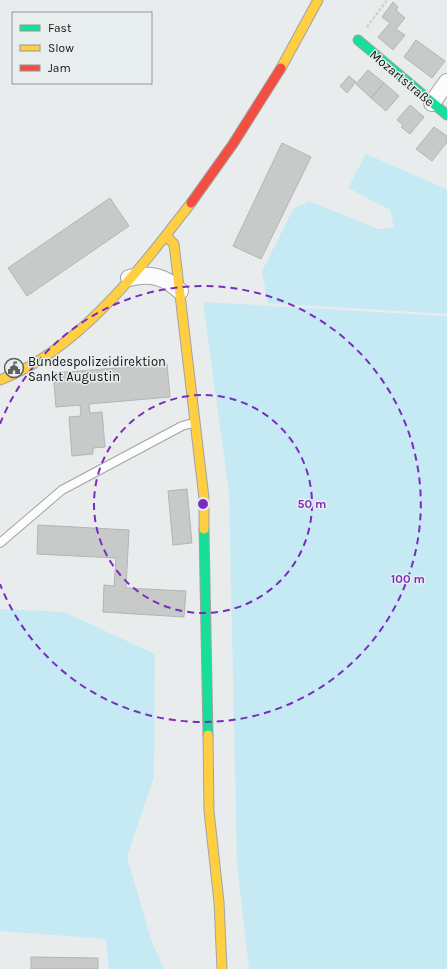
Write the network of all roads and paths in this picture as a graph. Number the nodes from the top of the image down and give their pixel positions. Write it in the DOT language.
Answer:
graph roads {
  1 [pos="318,0"];
  2 [pos="387,0"];
  3 [pos="358,40"];
  4 [pos="447,82"];
  5 [pos="432,103"];
  6 [pos="447,115"];
  7 [pos="166,236"];
  8 [pos="129,278"];
  9 [pos="180,291"];
  10 [pos="0,380"];
  11 [pos="195,423"];
  12 [pos="0,542"];
  13 [pos="222,969"];
  1 -- 7 [label="street"];
  2 -- 3 [label="path"];
  3 -- 5 [label="street, Mozartstraße"];
  4 -- 5 [label="street"];
  5 -- 6 [label="street, Mozartstraße"];
  7 -- 8 [label="street"];
  7 -- 9 [label="street"];
  8 -- 9 [label="street"];
  8 -- 10 [label="street"];
  9 -- 11 [label="street"];
  11 -- 12 [label="lane"];
  11 -- 13 [label="street"];
}
